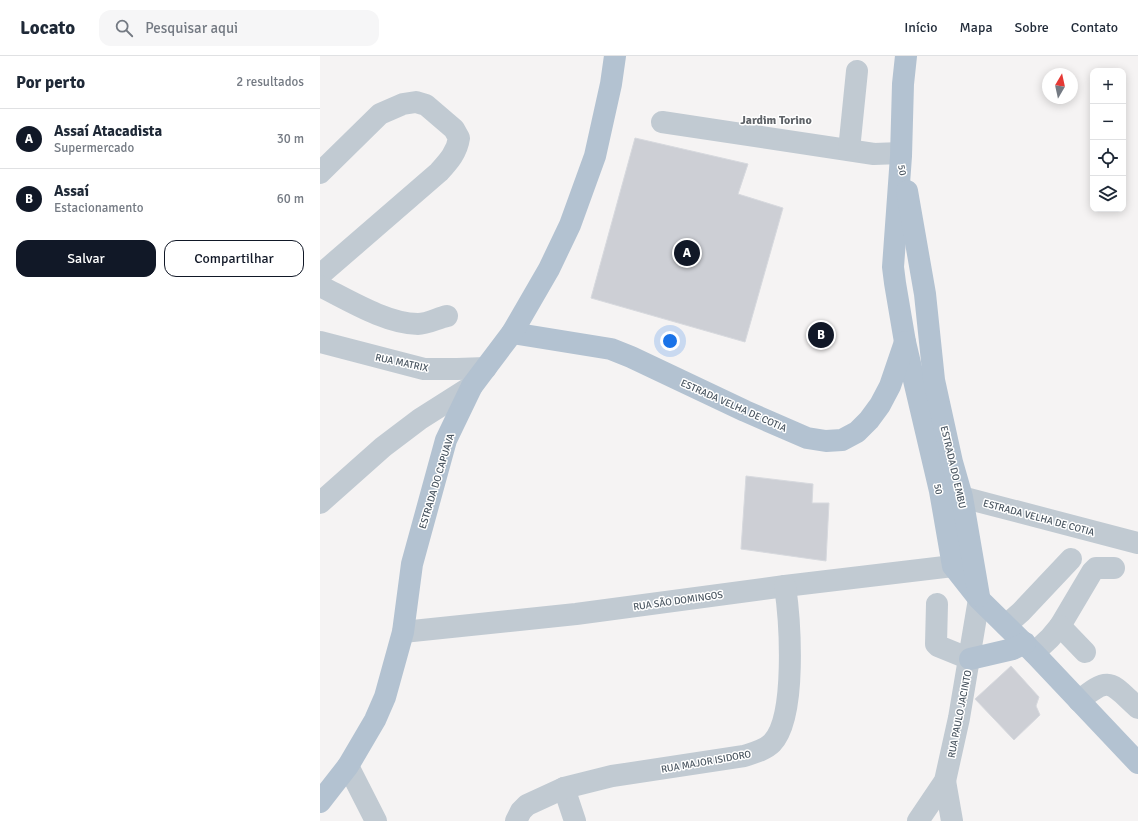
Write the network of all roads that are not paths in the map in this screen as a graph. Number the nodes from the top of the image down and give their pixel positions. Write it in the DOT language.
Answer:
graph roads {
  1 [pos="615,56"];
  2 [pos="906,56"];
  3 [pos="857,71"];
  4 [pos="662,122"];
  5 [pos="849,150"];
  6 [pos="901,154"];
  7 [pos="320,173"];
  8 [pos="893,267"];
  9 [pos="320,275"];
  10 [pos="320,286"];
  11 [pos="925,294"];
  12 [pos="447,316"];
  13 [pos="512,333"];
  14 [pos="320,342"];
  15 [pos="905,342"];
  16 [pos="486,368"];
  17 [pos="472,386"];
  18 [pos="940,491"];
  19 [pos="962,497"];
  20 [pos="320,503"];
  21 [pos="1138,542"];
  22 [pos="1071,559"];
  23 [pos="953,566"];
  24 [pos="1114,568"];
  25 [pos="784,586"];
  26 [pos="979,599"];
  27 [pos="937,604"];
  28 [pos="1006,625"];
  29 [pos="1060,626"];
  30 [pos="403,632"];
  31 [pos="1029,648"];
  32 [pos="1085,652"];
  33 [pos="970,659"];
  34 [pos="1079,701"];
  35 [pos="1138,708"];
  36 [pos="1138,763"];
  37 [pos="348,766"];
  38 [pos="945,781"];
  39 [pos="564,788"];
  40 [pos="320,802"];
  41 [pos="376,821"];
  42 [pos="516,821"];
  43 [pos="575,821"];
  44 [pos="936,821"];
  1 -- 13 [label="main road, ESTRADA DO CAPUAVA"];
  2 -- 6 [label="main road"];
  3 -- 5 [label="street"];
  4 -- 5 [label="street"];
  5 -- 6 [label="street"];
  6 -- 8 [label="main road, 50"];
  6 -- 11 [label="main road, 50"];
  7 -- 9 [label="street"];
  8 -- 11 [label="main road"];
  8 -- 15 [label="main road, 50"];
  10 -- 12 [label="street"];
  11 -- 19 [label="main road, ESTRADA DO EMBU"];
  13 -- 15 [label="main road, ESTRADA VELHA DE COTIA"];
  13 -- 16 [label="main road, ESTRADA DO CAPUAVA"];
  14 -- 16 [label="street, RUA MATRIX"];
  15 -- 18 [label="main road, 50"];
  16 -- 17 [label="main road, ESTRADA DO CAPUAVA"];
  17 -- 20 [label="street"];
  17 -- 30 [label="main road, ESTRADA DO CAPUAVA"];
  18 -- 19 [label="street, ESTRADA VELHA DE COTIA"];
  18 -- 23 [label="main road, 50"];
  19 -- 21 [label="street, ESTRADA VELHA DE COTIA"];
  19 -- 26 [label="main road, ESTRADA DO EMBU"];
  22 -- 28 [label="street"];
  23 -- 25 [label="street, RUA SÃO DOMINGOS"];
  23 -- 26 [label="main road"];
  24 -- 29 [label="street"];
  25 -- 30 [label="street, RUA SÃO DOMINGOS"];
  25 -- 39 [label="street, RUA MAJOR ISIDORO"];
  26 -- 28 [label="main road"];
  26 -- 33 [label="street, RUA PAULO JACINTO"];
  27 -- 33 [label="street"];
  28 -- 31 [label="main road"];
  29 -- 31 [label="street"];
  29 -- 32 [label="street"];
  30 -- 37 [label="main road, ESTRADA DO CAPUAVA"];
  31 -- 33 [label="main road"];
  31 -- 34 [label="main road"];
  33 -- 38 [label="street, RUA PAULO JACINTO"];
  34 -- 35 [label="street"];
  34 -- 36 [label="main road"];
  37 -- 40 [label="main road, ESTRADA DO CAPUAVA"];
  37 -- 41 [label="street"];
  38 -- 44 [label="street"];
  38 -- 44 [label="street, RUA PAULO JACINTO"];
  39 -- 42 [label="street, RUA MAJOR ISIDORO"];
  39 -- 43 [label="street"];
}
